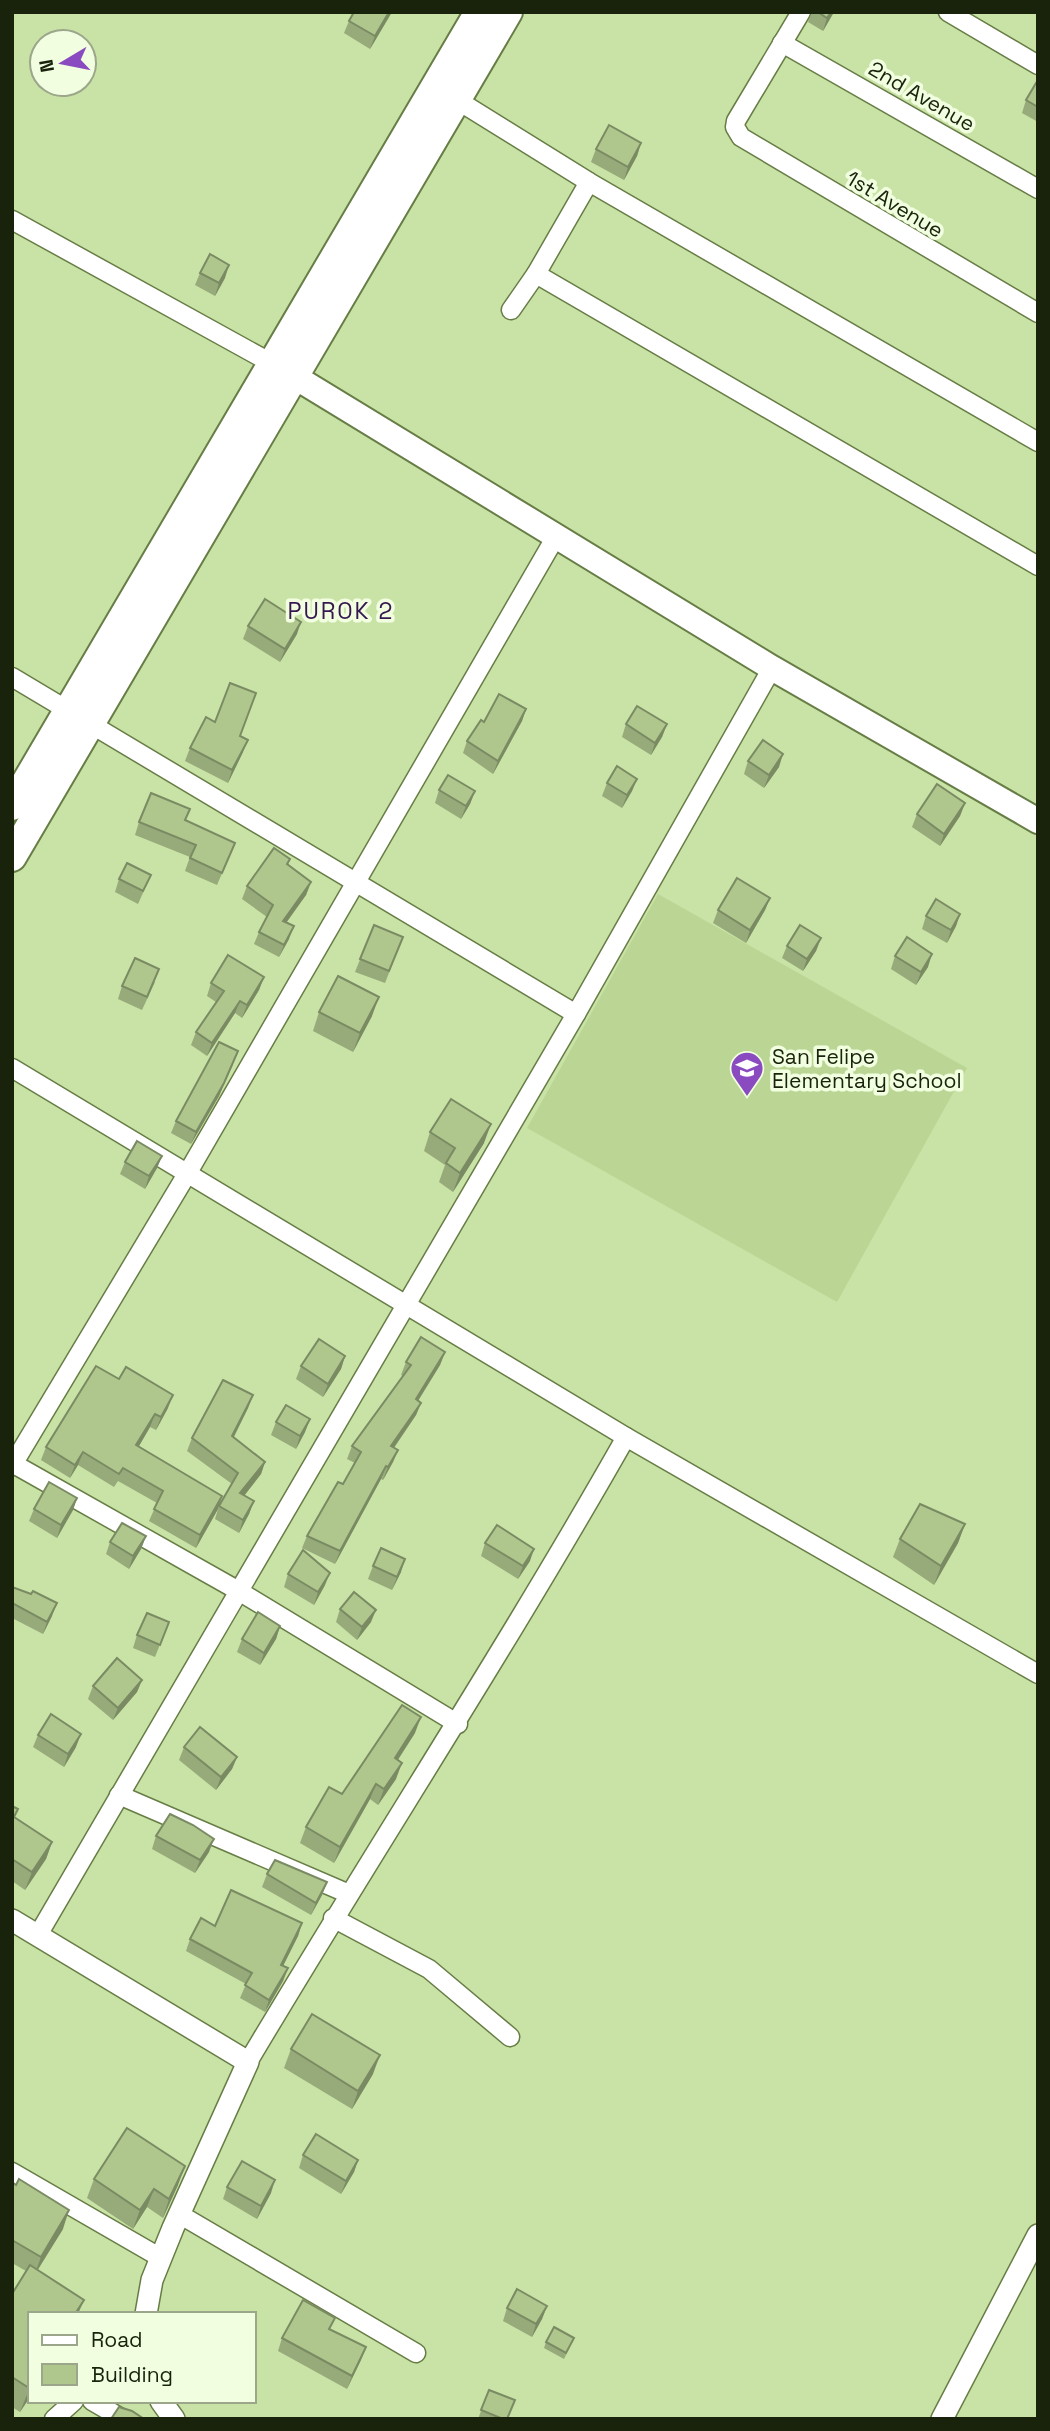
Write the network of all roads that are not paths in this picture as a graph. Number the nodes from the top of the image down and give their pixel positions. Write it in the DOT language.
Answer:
graph roads {
  1 [pos="479,12"];
  2 [pos="508,12"];
  3 [pos="801,12"];
  4 [pos="948,12"];
  5 [pos="782,43"];
  6 [pos="1038,65"];
  7 [pos="457,100"];
  8 [pos="589,182"];
  9 [pos="1038,189"];
  10 [pos="12,220"];
  11 [pos="536,274"];
  12 [pos="511,310"];
  13 [pos="1038,313"];
  14 [pos="284,370"];
  15 [pos="1038,442"];
  16 [pos="555,538"];
  17 [pos="1038,566"];
  18 [pos="772,668"];
  19 [pos="12,677"];
  20 [pos="81,717"];
  21 [pos="12,806"];
  22 [pos="1038,821"];
  23 [pos="12,856"];
  24 [pos="356,881"];
  25 [pos="576,1014"];
  26 [pos="12,1068"];
  27 [pos="187,1174"];
  28 [pos="406,1302"];
  29 [pos="625,1437"];
  30 [pos="13,1464"];
  31 [pos="237,1590"];
  32 [pos="1038,1674"];
  33 [pos="458,1724"];
  34 [pos="119,1795"];
  35 [pos="349,1894"];
  36 [pos="333,1918"];
  37 [pos="12,1920"];
  38 [pos="38,1935"];
  39 [pos="510,2037"];
  40 [pos="248,2062"];
  41 [pos="12,2172"];
  42 [pos="179,2214"];
  43 [pos="1038,2235"];
  44 [pos="161,2258"];
  45 [pos="144,2311"];
  46 [pos="416,2353"];
  47 [pos="72,2403"];
  48 [pos="96,2403"];
  49 [pos="162,2403"];
  50 [pos="54,2419"];
  51 [pos="123,2419"];
  52 [pos="174,2419"];
  53 [pos="942,2419"];
  1 -- 14 [label="highway"];
  2 -- 7 [label="highway"];
  3 -- 5 [label="street"];
  4 -- 6 [label="street"];
  5 -- 9 [label="street, 2nd Avenue"];
  5 -- 13 [label="street, 1st Avenue"];
  7 -- 8 [label="street"];
  7 -- 14 [label="highway"];
  8 -- 11 [label="street"];
  8 -- 15 [label="street"];
  10 -- 14 [label="street"];
  11 -- 12 [label="street"];
  11 -- 17 [label="street"];
  14 -- 16 [label="main road"];
  14 -- 20 [label="highway"];
  16 -- 18 [label="main road"];
  16 -- 24 [label="street"];
  18 -- 22 [label="main road"];
  18 -- 25 [label="street"];
  19 -- 20 [label="street"];
  20 -- 21 [label="highway"];
  20 -- 23 [label="highway"];
  20 -- 24 [label="street"];
  24 -- 25 [label="street"];
  24 -- 27 [label="street"];
  25 -- 28 [label="street"];
  26 -- 27 [label="street"];
  27 -- 28 [label="street"];
  27 -- 30 [label="street"];
  28 -- 29 [label="street"];
  28 -- 31 [label="street"];
  29 -- 32 [label="street"];
  29 -- 33 [label="street"];
  30 -- 31 [label="street"];
  31 -- 33 [label="street"];
  31 -- 34 [label="street"];
  33 -- 35 [label="street"];
  34 -- 35 [label="street"];
  34 -- 38 [label="street"];
  35 -- 36 [label="street"];
  36 -- 39 [label="street"];
  36 -- 40 [label="street"];
  37 -- 38 [label="street"];
  38 -- 40 [label="street"];
  40 -- 42 [label="street"];
  41 -- 44 [label="street"];
  42 -- 44 [label="street"];
  42 -- 46 [label="street"];
  43 -- 53 [label="street"];
  44 -- 45 [label="street"];
  47 -- 50 [label="street"];
  48 -- 51 [label="street"];
  49 -- 52 [label="street"];
}
